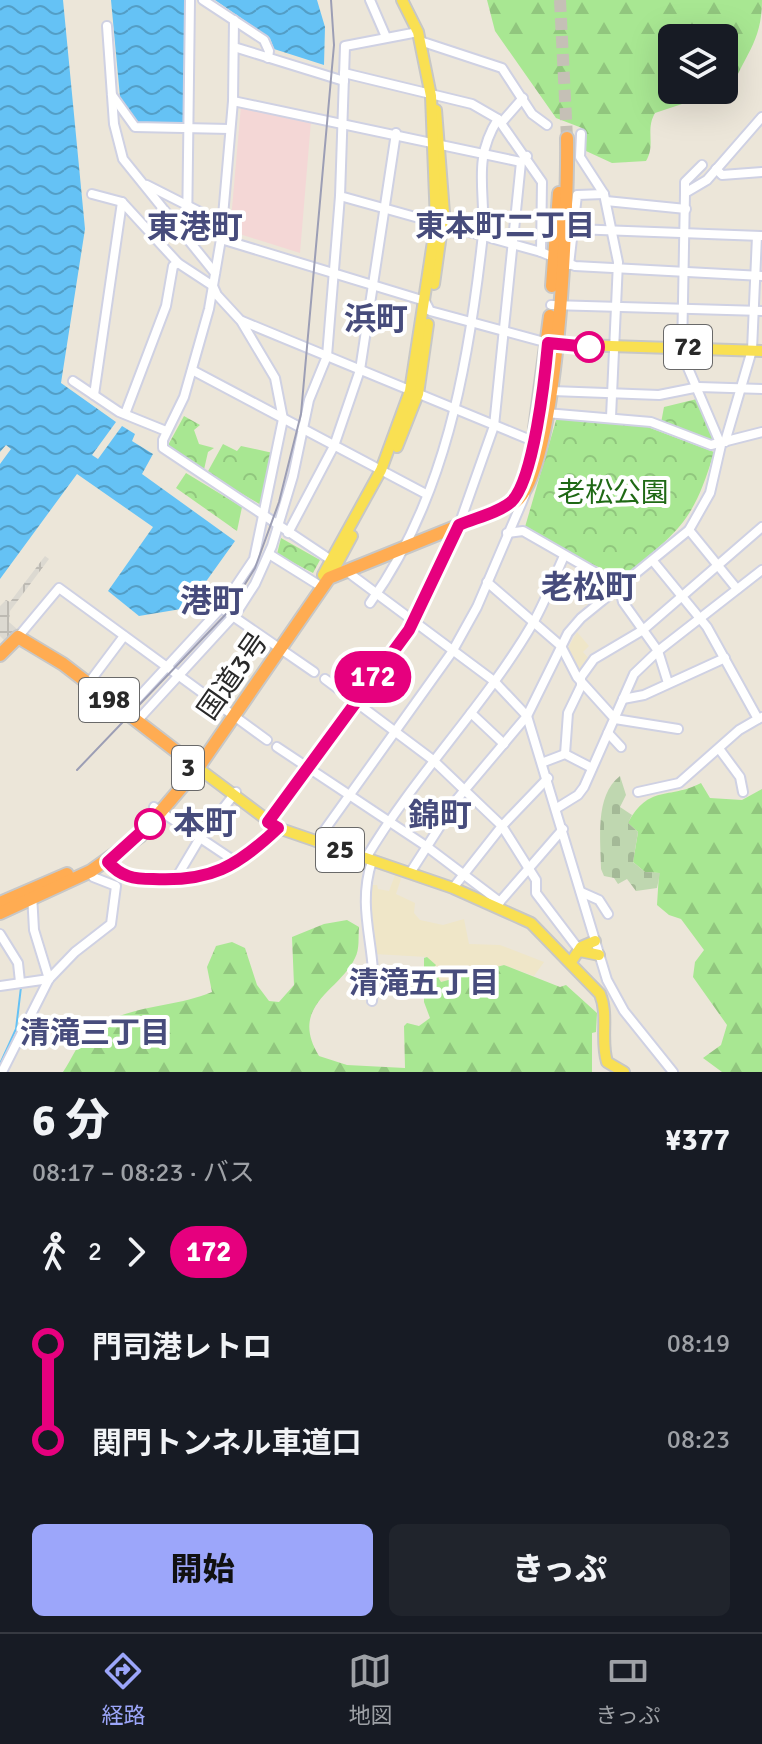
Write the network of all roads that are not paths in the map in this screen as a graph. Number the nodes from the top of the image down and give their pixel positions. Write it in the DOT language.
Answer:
graph roads {
  1 [pos="190,0"];
  2 [pos="203,0"];
  3 [pos="370,0"];
  4 [pos="403,0"];
  5 [pos="234,20"];
  6 [pos="107,26"];
  7 [pos="386,37"];
  8 [pos="419,37"];
  9 [pos="234,47"];
  10 [pos="268,58"];
  11 [pos="344,77"];
  12 [pos="112,94"];
  13 [pos="431,96"];
  14 [pos="523,98"];
  15 [pos="233,101"];
  16 [pos="762,117"];
  17 [pos="500,120"];
  18 [pos="343,123"];
  19 [pos="547,125"];
  20 [pos="190,128"];
  21 [pos="230,129"];
  22 [pos="396,133"];
  23 [pos="581,134"];
  24 [pos="436,143"];
  25 [pos="481,153"];
  26 [pos="524,159"];
  27 [pos="702,165"];
  28 [pos="716,169"];
  29 [pos="762,172"];
  30 [pos="143,183"];
  31 [pos="685,193"];
  32 [pos="92,194"];
  33 [pos="340,196"];
  34 [pos="605,198"];
  35 [pos="122,202"];
  36 [pos="188,206"];
  37 [pos="386,208"];
  38 [pos="686,209"];
  39 [pos="222,223"];
  40 [pos="440,223"];
  41 [pos="574,229"];
  42 [pos="612,230"];
  43 [pos="686,233"];
  44 [pos="187,234"];
  45 [pos="483,235"];
  46 [pos="760,236"];
  47 [pos="221,239"];
  48 [pos="511,244"];
  49 [pos="541,252"];
  50 [pos="562,262"];
  51 [pos="178,263"];
  52 [pos="618,270"];
  53 [pos="332,272"];
  54 [pos="685,272"];
  55 [pos="215,273"];
  56 [pos="759,275"];
  57 [pos="374,284"];
  58 [pos="213,286"];
  59 [pos="555,304"];
  60 [pos="428,306"];
  61 [pos="617,306"];
  62 [pos="685,308"];
  63 [pos="759,311"];
  64 [pos="241,321"];
  65 [pos="473,325"];
  66 [pos="502,332"];
  67 [pos="552,344"];
  68 [pos="614,347"];
  69 [pos="682,351"];
  70 [pos="757,354"];
  71 [pos="327,356"];
  72 [pos="192,370"];
  73 [pos="360,370"];
  74 [pos="73,381"];
  75 [pos="699,387"];
  76 [pos="742,388"];
  77 [pos="762,389"];
  78 [pos="552,391"];
  79 [pos="414,392"];
  80 [pos="613,394"];
  81 [pos="94,395"];
  82 [pos="456,410"];
  83 [pos="542,411"];
  84 [pos="125,414"];
  85 [pos="611,417"];
  86 [pos="283,419"];
  87 [pos="494,426"];
  88 [pos="303,430"];
  89 [pos="166,431"];
  90 [pos="762,432"];
  91 [pos="533,441"];
  92 [pos="723,443"];
  93 [pos="334,446"];
  94 [pos="384,472"];
  95 [pos="426,494"];
  96 [pos="521,495"];
  97 [pos="265,516"];
  98 [pos="459,525"];
  99 [pos="277,526"];
  100 [pos="762,527"];
  101 [pos="689,530"];
  102 [pos="288,533"];
  103 [pos="507,533"];
  104 [pos="406,546"];
  105 [pos="269,554"];
  106 [pos="564,556"];
  107 [pos="653,561"];
  108 [pos="717,565"];
  109 [pos="762,570"];
  110 [pos="331,572"];
  111 [pos="487,582"];
  112 [pos="619,586"];
  113 [pos="737,589"];
  114 [pos="681,595"];
  115 [pos="373,598"];
  116 [pos="221,608"];
  117 [pos="232,616"];
  118 [pos="701,620"];
  119 [pos="534,622"];
  120 [pos="414,623"];
  121 [pos="643,630"];
  122 [pos="124,636"];
  123 [pos="18,637"];
  124 [pos="561,646"];
  125 [pos="279,648"];
  126 [pos="658,651"];
  127 [pos="452,652"];
  128 [pos="0,655"];
  129 [pos="725,658"];
  130 [pos="166,667"];
  131 [pos="314,672"];
  132 [pos="177,677"];
  133 [pos="325,679"];
  134 [pos="494,681"];
  135 [pos="581,682"];
  136 [pos="668,683"];
  137 [pos="88,684"];
  138 [pos="623,699"];
  139 [pos="355,702"];
  140 [pos="125,712"];
  141 [pos="471,713"];
  142 [pos="230,716"];
  143 [pos="527,716"];
  144 [pos="760,718"];
  145 [pos="615,719"];
  146 [pos="137,721"];
  147 [pos="678,729"];
  148 [pos="394,731"];
  149 [pos="608,733"];
  150 [pos="267,740"];
  151 [pos="504,744"];
  152 [pos="277,747"];
  153 [pos="621,747"];
  154 [pos="720,750"];
  155 [pos="565,754"];
  156 [pos="433,760"];
  157 [pos="544,762"];
  158 [pos="195,766"];
  159 [pos="307,767"];
  160 [pos="592,768"];
  161 [pos="548,778"];
  162 [pos="467,791"];
  163 [pos="638,792"];
  164 [pos="743,792"];
  165 [pos="234,793"];
  166 [pos="348,794"];
  167 [pos="557,808"];
  168 [pos="158,809"];
  169 [pos="388,821"];
  170 [pos="273,825"];
  171 [pos="502,826"];
  172 [pos="563,829"];
  173 [pos="200,838"];
  174 [pos="316,842"];
  175 [pos="426,846"];
  176 [pos="369,860"];
  177 [pos="108,862"];
  178 [pos="236,862"];
  179 [pos="529,868"];
  180 [pos="91,871"];
  181 [pos="410,873"];
  182 [pos="461,876"];
  183 [pos="175,880"];
  184 [pos="453,888"];
  185 [pos="581,892"];
  186 [pos="31,893"];
  187 [pos="0,903"];
  188 [pos="498,904"];
  189 [pos="0,913"];
  190 [pos="608,914"];
  191 [pos="0,934"];
  192 [pos="595,941"];
  193 [pos="580,951"];
  194 [pos="599,955"];
  195 [pos="571,962"];
  196 [pos="49,979"];
  197 [pos="20,982"];
  198 [pos="0,986"];
  199 [pos="372,1001"];
  200 [pos="604,1067"];
  201 [pos="2,1072"];
  202 [pos="624,1072"];
  203 [pos="673,1072"];
  1 -- 20 [label="street"];
  2 -- 5 [label="street"];
  3 -- 7 [label="street"];
  4 -- 8 [label="main road"];
  5 -- 9 [label="street"];
  5 -- 10 [label="street"];
  6 -- 12 [label="street"];
  7 -- 8 [label="street"];
  7 -- 11 [label="street"];
  8 -- 13 [label="main road"];
  8 -- 14 [label="street"];
  9 -- 10 [label="street"];
  9 -- 15 [label="street"];
  10 -- 11 [label="street"];
  11 -- 13 [label="street"];
  11 -- 18 [label="street"];
  12 -- 20 [label="street"];
  12 -- 30 [label="street"];
  13 -- 17 [label="street"];
  13 -- 24 [label="main road"];
  14 -- 17 [label="street"];
  14 -- 19 [label="street"];
  15 -- 18 [label="street"];
  15 -- 21 [label="street"];
  16 -- 28 [label="street"];
  17 -- 25 [label="street"];
  17 -- 26 [label="street"];
  18 -- 22 [label="street"];
  18 -- 33 [label="street"];
  20 -- 21 [label="street"];
  20 -- 36 [label="street"];
  21 -- 39 [label="street"];
  22 -- 24 [label="street"];
  22 -- 37 [label="street"];
  23 -- 34 [label="street"];
  24 -- 25 [label="street"];
  24 -- 40 [label="main road"];
  25 -- 26 [label="street"];
  25 -- 45 [label="street"];
  26 -- 48 [label="street"];
  26 -- 49 [label="street"];
  27 -- 31 [label="street"];
  28 -- 29 [label="street"];
  28 -- 31 [label="street"];
  30 -- 36 [label="street"];
  30 -- 44 [label="street"];
  31 -- 38 [label="street"];
  32 -- 35 [label="street"];
  33 -- 37 [label="street"];
  33 -- 53 [label="street"];
  34 -- 38 [label="street"];
  34 -- 41 [label="street"];
  34 -- 42 [label="street"];
  35 -- 51 [label="street"];
  35 -- 81 [label="street"];
  36 -- 39 [label="street"];
  36 -- 44 [label="street"];
  37 -- 40 [label="street"];
  37 -- 57 [label="street"];
  38 -- 43 [label="street"];
  39 -- 47 [label="street"];
  40 -- 45 [label="street"];
  40 -- 60 [label="main road"];
  41 -- 42 [label="street"];
  41 -- 50 [label="street"];
  42 -- 43 [label="street"];
  42 -- 52 [label="street"];
  43 -- 46 [label="street"];
  43 -- 54 [label="street"];
  44 -- 55 [label="street"];
  45 -- 48 [label="street"];
  45 -- 65 [label="street"];
  46 -- 56 [label="street"];
  47 -- 53 [label="street"];
  47 -- 55 [label="street"];
  48 -- 49 [label="street"];
  48 -- 66 [label="street"];
  49 -- 50 [label="street"];
  50 -- 50 [label="highway"];
  50 -- 52 [label="street"];
  50 -- 59 [label="highway"];
  51 -- 58 [label="street"];
  51 -- 84 [label="street"];
  52 -- 54 [label="street"];
  52 -- 61 [label="street"];
  53 -- 57 [label="street"];
  53 -- 71 [label="street"];
  54 -- 56 [label="street"];
  54 -- 62 [label="street"];
  55 -- 58 [label="street"];
  56 -- 63 [label="street"];
  57 -- 60 [label="street"];
  57 -- 73 [label="street"];
  58 -- 64 [label="street"];
  58 -- 72 [label="street"];
  59 -- 61 [label="street"];
  59 -- 67 [label="highway"];
  60 -- 65 [label="street"];
  60 -- 79 [label="main road"];
  61 -- 62 [label="street"];
  61 -- 68 [label="street"];
  62 -- 63 [label="street"];
  62 -- 69 [label="street"];
  63 -- 70 [label="street"];
  64 -- 71 [label="street"];
  64 -- 86 [label="street"];
  65 -- 66 [label="street"];
  65 -- 82 [label="street"];
  66 -- 67 [label="street"];
  66 -- 87 [label="street"];
  67 -- 68 [label="main road, 72"];
  67 -- 78 [label="highway"];
  67 -- 83 [label="highway"];
  68 -- 69 [label="main road, 72"];
  68 -- 80 [label="street"];
  69 -- 70 [label="main road, 72"];
  69 -- 75 [label="street"];
  70 -- 76 [label="street"];
  71 -- 73 [label="street"];
  71 -- 88 [label="street"];
  72 -- 86 [label="street"];
  72 -- 89 [label="street"];
  73 -- 79 [label="street"];
  73 -- 93 [label="street"];
  74 -- 81 [label="street"];
  75 -- 76 [label="street"];
  75 -- 80 [label="street"];
  75 -- 92 [label="street"];
  76 -- 77 [label="street"];
  76 -- 92 [label="street"];
  78 -- 80 [label="street"];
  78 -- 83 [label="highway"];
  79 -- 82 [label="street"];
  79 -- 94 [label="main road"];
  80 -- 85 [label="street"];
  81 -- 84 [label="street"];
  82 -- 87 [label="street"];
  82 -- 95 [label="street"];
  83 -- 85 [label="street"];
  83 -- 91 [label="highway"];
  83 -- 96 [label="highway"];
  84 -- 89 [label="street"];
  85 -- 92 [label="street"];
  86 -- 88 [label="street"];
  86 -- 97 [label="street"];
  87 -- 91 [label="street"];
  87 -- 98 [label="street"];
  88 -- 93 [label="street"];
  88 -- 99 [label="street"];
  89 -- 97 [label="street"];
  90 -- 92 [label="street"];
  91 -- 96 [label="highway"];
  92 -- 101 [label="street"];
  93 -- 94 [label="street"];
  93 -- 102 [label="street"];
  94 -- 95 [label="street"];
  94 -- 110 [label="main road"];
  95 -- 104 [label="street"];
  96 -- 98 [label="highway"];
  96 -- 103 [label="street"];
  97 -- 99 [label="street"];
  97 -- 116 [label="street"];
  98 -- 104 [label="highway"];
  98 -- 120 [label="street"];
  99 -- 102 [label="street"];
  99 -- 105 [label="street"];
  100 -- 108 [label="street"];
  101 -- 107 [label="street"];
  101 -- 108 [label="street"];
  102 -- 110 [label="street"];
  103 -- 106 [label="street"];
  103 -- 111 [label="street"];
  104 -- 110 [label="highway"];
  104 -- 115 [label="street"];
  105 -- 110 [label="street"];
  105 -- 117 [label="street"];
  106 -- 112 [label="street"];
  106 -- 119 [label="street"];
  107 -- 112 [label="street"];
  107 -- 114 [label="street"];
  108 -- 113 [label="street"];
  108 -- 114 [label="street"];
  109 -- 113 [label="street"];
  110 -- 115 [label="street"];
  110 -- 125 [label="highway, 国道3号 / 3"];
  111 -- 119 [label="street"];
  111 -- 127 [label="street"];
  112 -- 121 [label="street"];
  112 -- 124 [label="street"];
  113 -- 118 [label="street"];
  114 -- 118 [label="street"];
  114 -- 121 [label="street"];
  115 -- 120 [label="street"];
  116 -- 117 [label="street"];
  116 -- 130 [label="street"];
  117 -- 125 [label="street"];
  117 -- 132 [label="street"];
  118 -- 126 [label="street"];
  118 -- 129 [label="street"];
  119 -- 124 [label="street"];
  119 -- 134 [label="street"];
  120 -- 127 [label="street"];
  120 -- 139 [label="street"];
  121 -- 126 [label="street"];
  121 -- 135 [label="street"];
  122 -- 123 [label="street"];
  122 -- 130 [label="street"];
  122 -- 137 [label="street"];
  123 -- 128 [label="highway"];
  123 -- 137 [label="highway, 198"];
  124 -- 135 [label="street"];
  124 -- 143 [label="street"];
  125 -- 131 [label="street"];
  125 -- 142 [label="highway, 国道3号 / 3"];
  126 -- 136 [label="street"];
  126 -- 138 [label="street"];
  127 -- 134 [label="street"];
  127 -- 148 [label="street"];
  129 -- 136 [label="street"];
  129 -- 144 [label="street"];
  130 -- 132 [label="street"];
  130 -- 140 [label="street"];
  132 -- 142 [label="street"];
  132 -- 146 [label="street"];
  133 -- 139 [label="street"];
  134 -- 141 [label="street"];
  134 -- 143 [label="street"];
  135 -- 145 [label="street"];
  135 -- 155 [label="street"];
  136 -- 138 [label="street"];
  137 -- 140 [label="highway, 198"];
  138 -- 145 [label="street"];
  139 -- 148 [label="street"];
  139 -- 159 [label="street"];
  140 -- 146 [label="highway, 198"];
  141 -- 151 [label="street"];
  141 -- 156 [label="street"];
  142 -- 150 [label="street"];
  142 -- 158 [label="highway, 国道3号 / 3"];
  143 -- 151 [label="street"];
  143 -- 157 [label="street"];
  144 -- 154 [label="street"];
  145 -- 147 [label="street"];
  145 -- 149 [label="street"];
  146 -- 158 [label="highway, 198"];
  148 -- 156 [label="street"];
  148 -- 166 [label="street"];
  149 -- 153 [label="street"];
  149 -- 160 [label="street"];
  151 -- 162 [label="street"];
  152 -- 159 [label="street"];
  154 -- 163 [label="street"];
  154 -- 164 [label="street"];
  155 -- 157 [label="street"];
  155 -- 160 [label="street"];
  156 -- 162 [label="street"];
  156 -- 169 [label="street"];
  157 -- 161 [label="street"];
  158 -- 165 [label="main road, 25"];
  158 -- 168 [label="highway, 国道3号 / 3"];
  159 -- 166 [label="street"];
  159 -- 170 [label="street"];
  160 -- 167 [label="street"];
  161 -- 167 [label="street"];
  161 -- 171 [label="street"];
  162 -- 171 [label="street"];
  162 -- 175 [label="street"];
  165 -- 170 [label="main road, 25"];
  165 -- 173 [label="street"];
  166 -- 169 [label="street"];
  166 -- 174 [label="street"];
  167 -- 172 [label="street"];
  168 -- 173 [label="street"];
  168 -- 177 [label="highway, 国道3号 / 3"];
  168 -- 186 [label="highway, 国道3号 / 3"];
  169 -- 175 [label="street"];
  169 -- 176 [label="street"];
  170 -- 174 [label="main road, 25"];
  170 -- 178 [label="street"];
  171 -- 179 [label="street"];
  171 -- 182 [label="street"];
  172 -- 179 [label="street"];
  172 -- 185 [label="street"];
  173 -- 178 [label="street"];
  173 -- 183 [label="street"];
  174 -- 176 [label="main road, 25"];
  175 -- 181 [label="street"];
  175 -- 182 [label="street"];
  176 -- 181 [label="main road, 25"];
  176 -- 199 [label="street"];
  177 -- 180 [label="highway, 国道3号 / 3"];
  177 -- 183 [label="street"];
  178 -- 183 [label="street"];
  179 -- 188 [label="street"];
  179 -- 193 [label="street"];
  180 -- 186 [label="highway, 国道3号 / 3"];
  180 -- 196 [label="street"];
  181 -- 184 [label="main road, 25"];
  182 -- 184 [label="street"];
  182 -- 188 [label="street"];
  184 -- 188 [label="main road, 25"];
  185 -- 190 [label="street"];
  185 -- 192 [label="street"];
  186 -- 187 [label="highway, 国道3号 / 3"];
  186 -- 189 [label="highway, 国道3号 / 3"];
  186 -- 196 [label="street"];
  188 -- 195 [label="main road, 25"];
  191 -- 197 [label="street"];
  192 -- 193 [label="main road"];
  192 -- 194 [label="street"];
  193 -- 194 [label="main road"];
  193 -- 195 [label="main road"];
  194 -- 203 [label="street"];
  195 -- 200 [label="main road, 25"];
  196 -- 197 [label="street"];
  196 -- 201 [label="street"];
  197 -- 198 [label="street"];
  200 -- 202 [label="main road, 25"];
}
